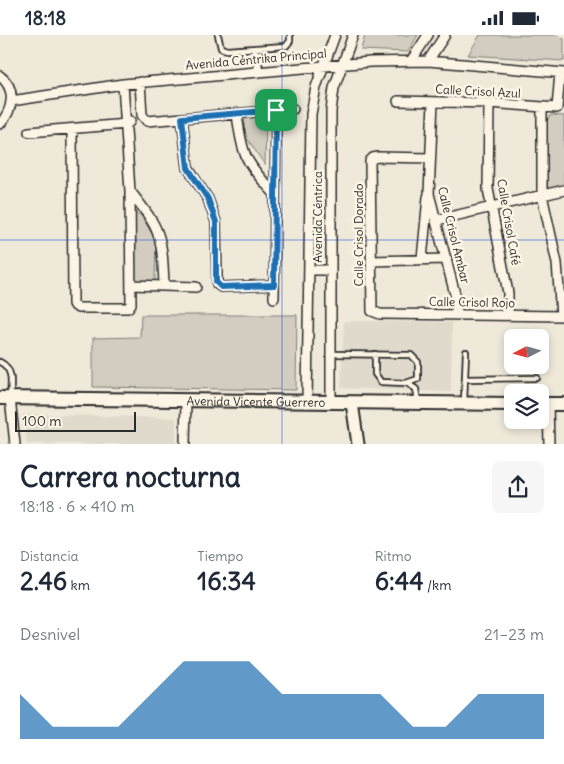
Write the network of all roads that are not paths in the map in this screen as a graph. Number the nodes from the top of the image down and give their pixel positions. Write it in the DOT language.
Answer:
graph roads {
  1 [pos="218,35"];
  2 [pos="290,35"];
  3 [pos="335,35"];
  4 [pos="353,35"];
  5 [pos="428,35"];
  6 [pos="445,35"];
  7 [pos="256,48"];
  8 [pos="411,61"];
  9 [pos="428,61"];
  10 [pos="342,65"];
  11 [pos="323,66"];
  12 [pos="259,71"];
  13 [pos="562,73"];
  14 [pos="0,76"];
  15 [pos="140,83"];
  16 [pos="125,84"];
  17 [pos="12,101"];
  18 [pos="398,101"];
  19 [pos="433,102"];
  20 [pos="489,103"];
  21 [pos="542,107"];
  22 [pos="293,109"];
  23 [pos="276,110"];
  24 [pos="236,114"];
  25 [pos="182,118"];
  26 [pos="127,123"];
  27 [pos="0,124"];
  28 [pos="72,129"];
  29 [pos="29,132"];
  30 [pos="430,158"];
  31 [pos="564,190"];
  32 [pos="130,191"];
  33 [pos="273,192"];
  34 [pos="429,194"];
  35 [pos="542,195"];
  36 [pos="491,207"];
  37 [pos="437,220"];
  38 [pos="422,259"];
  39 [pos="447,259"];
  40 [pos="371,261"];
  41 [pos="330,269"];
  42 [pos="309,270"];
  43 [pos="131,285"];
  44 [pos="164,285"];
  45 [pos="274,285"];
  46 [pos="196,287"];
  47 [pos="274,298"];
  48 [pos="380,314"];
  49 [pos="456,315"];
  50 [pos="508,315"];
  51 [pos="563,315"];
  52 [pos="466,352"];
  53 [pos="330,354"];
  54 [pos="375,354"];
  55 [pos="0,362"];
  56 [pos="537,378"];
  57 [pos="465,379"];
  58 [pos="406,383"];
  59 [pos="5,398"];
  60 [pos="186,401"];
  61 [pos="307,403"];
  62 [pos="331,403"];
  63 [pos="352,403"];
  64 [pos="418,403"];
  65 [pos="464,404"];
  66 [pos="504,404"];
  67 [pos="549,404"];
  68 [pos="564,404"];
  69 [pos="547,429"];
  70 [pos="15,444"];
  71 [pos="185,444"];
  72 [pos="358,444"];
  73 [pos="549,444"];
  1 -- 7 [label="lane"];
  2 -- 7 [label="lane"];
  3 -- 11 [label="street, Avenida Céntrica"];
  4 -- 10 [label="street, Avenida Céntrica"];
  5 -- 8 [label="street"];
  6 -- 9 [label="street"];
  7 -- 12 [label="lane"];
  8 -- 9 [label="street, Avenida Céntrika Principal"];
  8 -- 10 [label="street, Avenida Céntrika Principal"];
  9 -- 13 [label="street, Avenida Céntrika Principal"];
  10 -- 11 [label="street, Avenida Céntrika Principal"];
  10 -- 41 [label="street, Avenida Céntrica"];
  11 -- 12 [label="street, Avenida Céntrika Principal"];
  11 -- 42 [label="street, Avenida Céntrica"];
  12 -- 15 [label="street, Avenida Céntrika Principal"];
  13 -- 21 [label="street, Calle Crisol Azul"];
  14 -- 17 [label="street"];
  15 -- 16 [label="street, Avenida Céntrika Principal"];
  15 -- 25 [label="street"];
  16 -- 17 [label="street, Avenida Céntrika Principal"];
  16 -- 26 [label="street"];
  17 -- 27 [label="street"];
  18 -- 19 [label="street, Calle Crisol Azul"];
  19 -- 20 [label="street, Calle Crisol Azul"];
  19 -- 30 [label="street, Calle Crisol Ambar"];
  20 -- 21 [label="street, Calle Crisol Azul"];
  20 -- 36 [label="street, Calle Crisol Café"];
  21 -- 35 [label="street"];
  22 -- 23 [label="street"];
  23 -- 24 [label="street"];
  23 -- 33 [label="street"];
  24 -- 25 [label="street"];
  24 -- 33 [label="street"];
  25 -- 45 [label="street"];
  26 -- 28 [label="street"];
  26 -- 32 [label="street"];
  28 -- 29 [label="street"];
  28 -- 43 [label="street"];
  30 -- 34 [label="street, Calle Crisol Ambar"];
  30 -- 40 [label="street, Calle Crisol Dorado"];
  31 -- 35 [label="street"];
  32 -- 43 [label="street"];
  32 -- 44 [label="street"];
  33 -- 45 [label="street"];
  34 -- 37 [label="street, Calle Crisol Ambar"];
  34 -- 38 [label="street"];
  35 -- 36 [label="street"];
  35 -- 51 [label="street"];
  36 -- 37 [label="street"];
  36 -- 50 [label="street, Calle Crisol Café"];
  37 -- 39 [label="street, Calle Crisol Ambar"];
  38 -- 39 [label="street"];
  38 -- 40 [label="street"];
  39 -- 49 [label="street, Calle Crisol Ambar"];
  40 -- 48 [label="street, Calle Crisol Dorado"];
  41 -- 42 [label="street"];
  41 -- 53 [label="street, Avenida Céntrica"];
  42 -- 61 [label="street, Avenida Céntrica"];
  43 -- 44 [label="street"];
  44 -- 46 [label="street"];
  45 -- 47 [label="street"];
  48 -- 49 [label="street, Calle Crisol Rojo"];
  49 -- 50 [label="street, Calle Crisol Rojo"];
  50 -- 51 [label="street, Calle Crisol Rojo"];
  52 -- 57 [label="lane"];
  53 -- 54 [label="lane"];
  53 -- 62 [label="street, Avenida Céntrica"];
  54 -- 58 [label="lane"];
  54 -- 58 [label="lane"];
  55 -- 59 [label="lane"];
  56 -- 57 [label="lane"];
  57 -- 65 [label="lane"];
  58 -- 64 [label="lane"];
  59 -- 60 [label="main road, Avenida Vicente Guerrero"];
  59 -- 70 [label="street"];
  60 -- 61 [label="main road, Avenida Vicente Guerrero"];
  60 -- 71 [label="street"];
  61 -- 62 [label="main road, Avenida Vicente Guerrero"];
  62 -- 63 [label="main road, Avenida Vicente Guerrero"];
  63 -- 64 [label="main road, Avenida Vicente Guerrero"];
  63 -- 72 [label="street"];
  64 -- 65 [label="main road, Avenida Vicente Guerrero"];
  65 -- 66 [label="main road, Avenida Vicente Guerrero"];
  67 -- 68 [label="main road"];
  69 -- 73 [label="street"];
}
